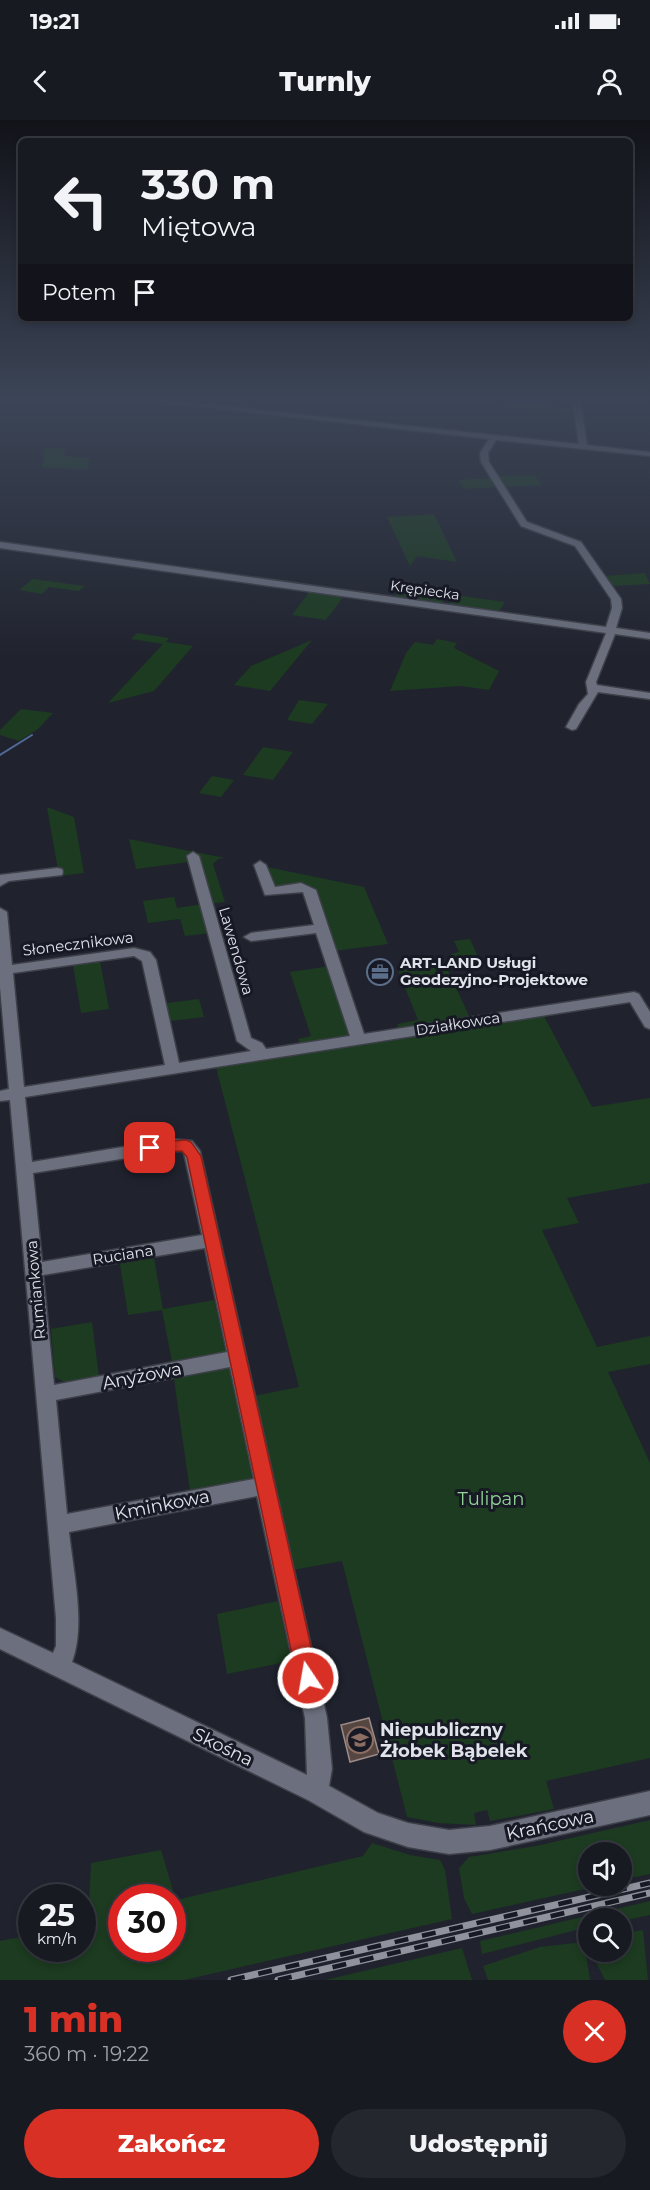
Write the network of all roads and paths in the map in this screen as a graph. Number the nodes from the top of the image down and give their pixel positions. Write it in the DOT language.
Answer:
graph roads {
  1 [pos="500,486"];
  2 [pos="0,545"];
  3 [pos="611,630"];
  4 [pos="650,636"];
  5 [pos="593,688"];
  6 [pos="650,696"];
  7 [pos="572,727"];
  8 [pos="193,856"];
  9 [pos="260,865"];
  10 [pos="57,872"];
  11 [pos="0,882"];
  12 [pos="0,912"];
  13 [pos="322,928"];
  14 [pos="251,937"];
  15 [pos="5,970"];
  16 [pos="650,1024"];
  17 [pos="359,1040"];
  18 [pos="259,1051"];
  19 [pos="173,1069"];
  20 [pos="8,1095"];
  21 [pos="24,1169"];
  22 [pos="212,1240"];
  23 [pos="34,1269"];
  24 [pos="237,1358"];
  25 [pos="46,1394"];
  26 [pos="266,1486"];
  27 [pos="58,1525"];
  28 [pos="0,1638"];
  29 [pos="59,1667"];
  30 [pos="316,1792"];
  31 [pos="650,1803"];
  32 [pos="449,1842"];
  1 -- 3 [label="street"];
  2 -- 3 [label="street, Krępiecka"];
  3 -- 4 [label="street, Krępiecka"];
  3 -- 5 [label="street"];
  5 -- 6 [label="street"];
  5 -- 7 [label="street"];
  8 -- 18 [label="street, Lawendowa"];
  9 -- 13 [label="street"];
  10 -- 11 [label="street"];
  12 -- 15 [label="street, Rumiankowa"];
  13 -- 14 [label="street"];
  13 -- 17 [label="street"];
  15 -- 19 [label="street, Słonecznikowa"];
  15 -- 20 [label="street, Rumiankowa"];
  16 -- 17 [label="street, Działkowca"];
  17 -- 18 [label="street, Działkowca"];
  18 -- 19 [label="street, Działkowca"];
  19 -- 20 [label="street"];
  20 -- 21 [label="street, Rumiankowa"];
  21 -- 22 [label="street"];
  21 -- 23 [label="street, Rumiankowa"];
  22 -- 23 [label="street, Ruciana"];
  22 -- 24 [label="street"];
  23 -- 25 [label="street, Rumiankowa"];
  24 -- 25 [label="street, Anyżowa"];
  24 -- 26 [label="street"];
  25 -- 27 [label="street, Rumiankowa"];
  26 -- 27 [label="street, Kminkowa"];
  26 -- 30 [label="street"];
  27 -- 29 [label="street, Rumiankowa"];
  28 -- 29 [label="street, Skośna"];
  29 -- 30 [label="street, Skośna"];
  30 -- 32 [label="street, Skośna"];
  31 -- 32 [label="street, Krańcowa"];
}
